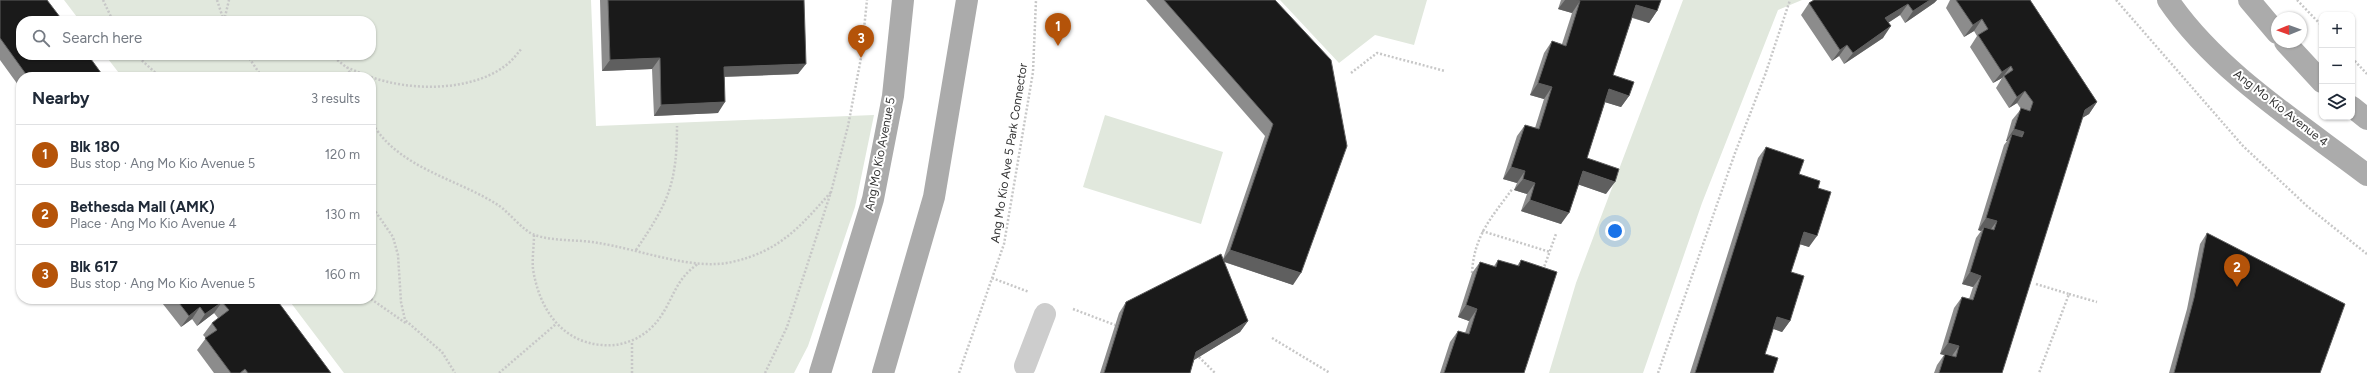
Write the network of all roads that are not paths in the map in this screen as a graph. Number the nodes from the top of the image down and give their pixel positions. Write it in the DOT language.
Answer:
graph roads {
  1 [pos="903,0"];
  2 [pos="967,0"];
  3 [pos="2168,0"];
  4 [pos="2249,0"];
  5 [pos="2271,26"];
  6 [pos="2291,48"];
  7 [pos="2319,79"];
  8 [pos="2355,109"];
  9 [pos="2367,119"];
  10 [pos="2367,175"];
  11 [pos="1044,314"];
  12 [pos="1025,366"];
  13 [pos="820,373"];
  14 [pos="883,373"];
  1 -- 13 [label="main road, Ang Mo Kio Avenue 5"];
  2 -- 14 [label="main road"];
  3 -- 10 [label="main road, Ang Mo Kio Avenue 4"];
  4 -- 5 [label="main road"];
  6 -- 7 [label="main road"];
  8 -- 9 [label="main road"];
  11 -- 12 [label="lane"];
}
